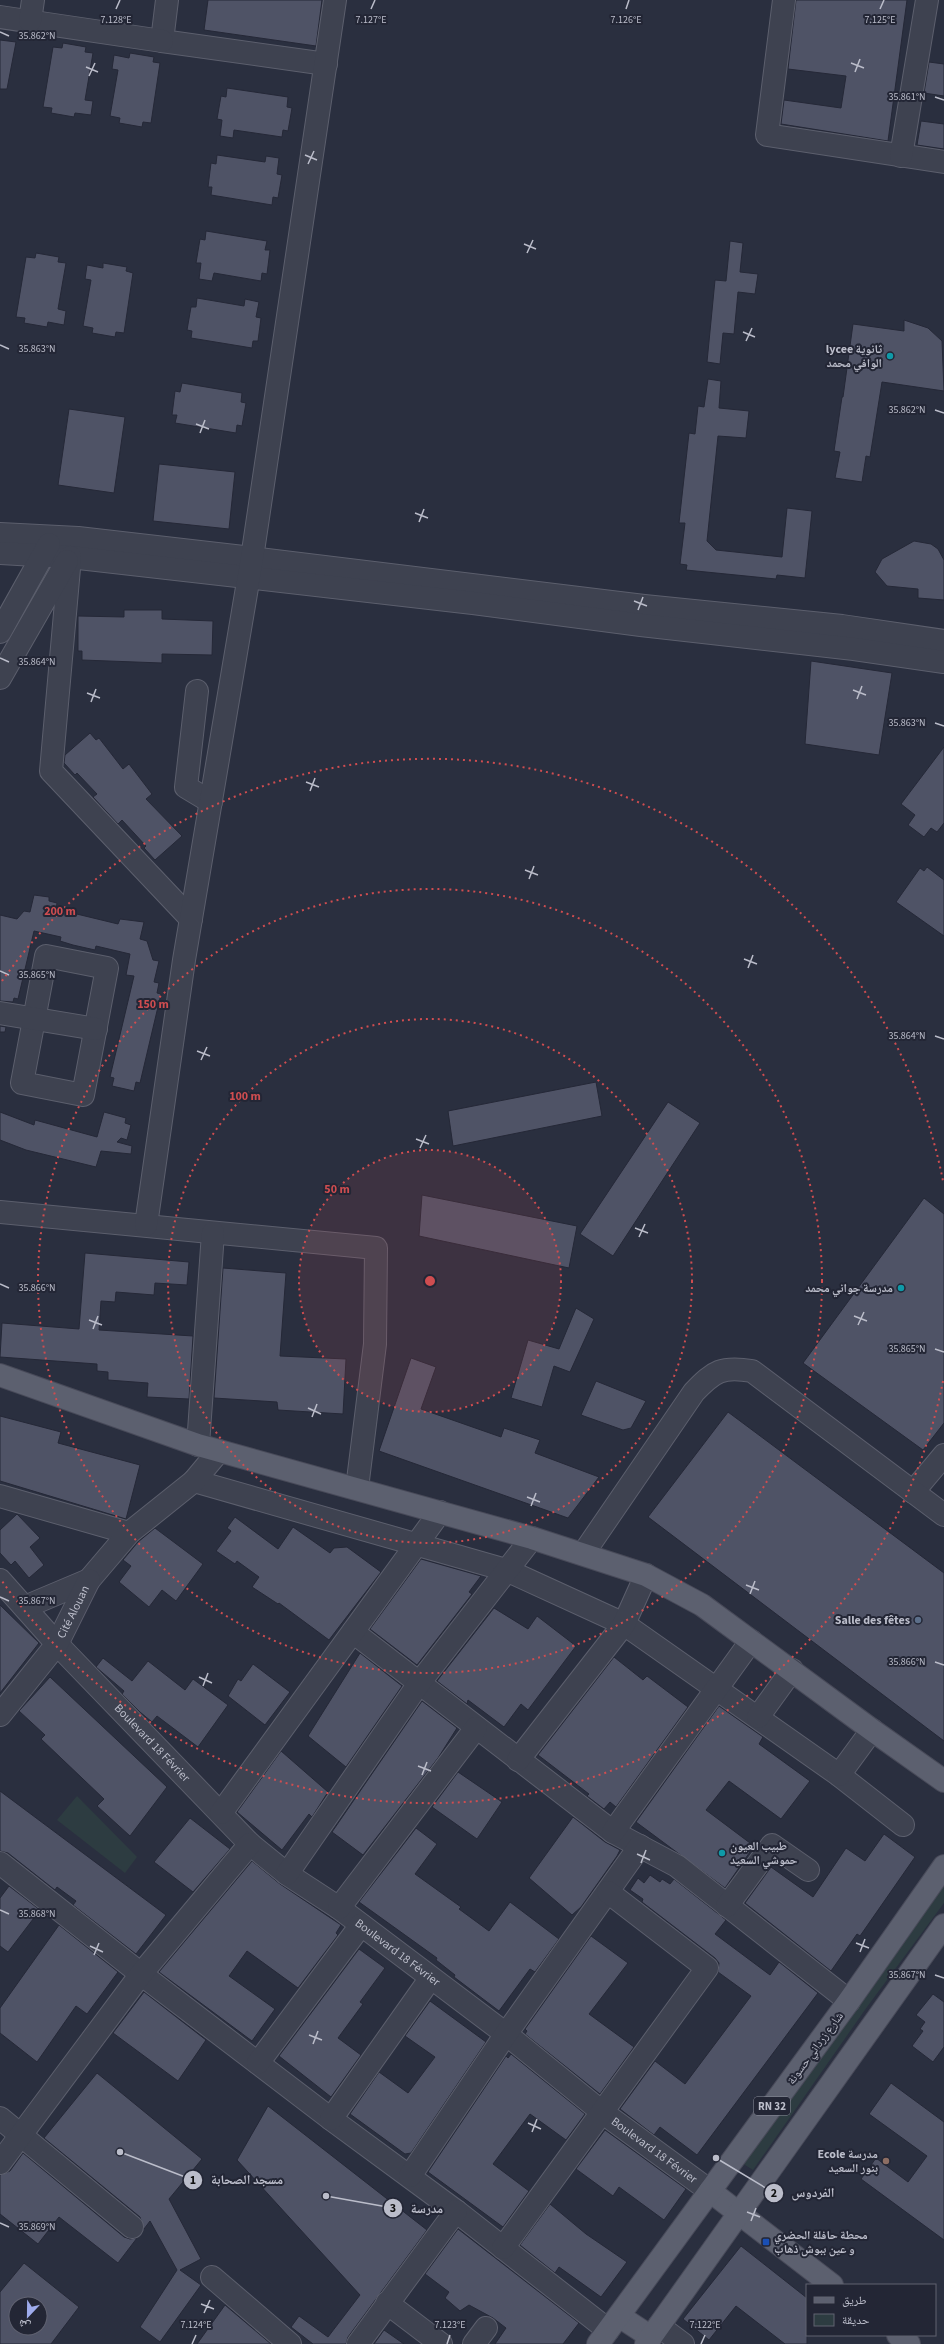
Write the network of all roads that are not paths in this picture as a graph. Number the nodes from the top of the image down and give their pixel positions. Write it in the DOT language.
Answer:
graph roads {
  1 [pos="167,0"];
  2 [pos="335,0"];
  3 [pos="784,0"];
  4 [pos="927,0"];
  5 [pos="32,10"];
  6 [pos="0,17"];
  7 [pos="162,41"];
  8 [pos="326,64"];
  9 [pos="901,156"];
  10 [pos="944,162"];
  11 [pos="0,534"];
  12 [pos="48,545"];
  13 [pos="74,547"];
  14 [pos="0,553"];
  15 [pos="250,568"];
  16 [pos="642,615"];
  17 [pos="842,626"];
  18 [pos="0,632"];
  19 [pos="944,640"];
  20 [pos="840,647"];
  21 [pos="944,662"];
  22 [pos="0,678"];
  23 [pos="197,691"];
  24 [pos="211,802"];
  25 [pos="191,919"];
  26 [pos="0,1013"];
  27 [pos="34,1017"];
  28 [pos="96,1029"];
  29 [pos="0,1216"];
  30 [pos="146,1225"];
  31 [pos="213,1233"];
  32 [pos="0,1375"];
  33 [pos="198,1445"];
  34 [pos="219,1451"];
  35 [pos="944,1454"];
  36 [pos="194,1481"];
  37 [pos="356,1488"];
  38 [pos="913,1492"];
  39 [pos="0,1496"];
  40 [pos="440,1512"];
  41 [pos="944,1515"];
  42 [pos="129,1533"];
  43 [pos="532,1538"];
  44 [pos="418,1543"];
  45 [pos="583,1554"];
  46 [pos="506,1570"];
  47 [pos="646,1575"];
  48 [pos="0,1580"];
  49 [pos="90,1580"];
  50 [pos="25,1607"];
  51 [pos="624,1624"];
  52 [pos="353,1632"];
  53 [pos="752,1641"];
  54 [pos="57,1644"];
  55 [pos="792,1670"];
  56 [pos="420,1682"];
  57 [pos="716,1688"];
  58 [pos="0,1715"];
  59 [pos="758,1717"];
  60 [pos="476,1728"];
  61 [pos="872,1730"];
  62 [pos="518,1760"];
  63 [pos="839,1775"];
  64 [pos="941,1781"];
  65 [pos="221,1813"];
  66 [pos="903,1825"];
  67 [pos="613,1832"];
  68 [pos="250,1844"];
  69 [pos="640,1846"];
  70 [pos="0,1862"];
  71 [pos="944,1866"];
  72 [pos="808,1870"];
  73 [pos="287,1874"];
  74 [pos="608,1892"];
  75 [pos="727,1906"];
  76 [pos="338,1908"];
  77 [pos="361,1925"];
  78 [pos="944,1925"];
  79 [pos="142,1974"];
  80 [pos="430,1979"];
  81 [pos="848,2001"];
  82 [pos="506,2034"];
  83 [pos="258,2063"];
  84 [pos="602,2112"];
  85 [pos="0,2118"];
  86 [pos="331,2119"];
  87 [pos="20,2136"];
  88 [pos="0,2163"];
  89 [pos="410,2176"];
  90 [pos="710,2191"];
  91 [pos="456,2211"];
  92 [pos="739,2214"];
  93 [pos="132,2227"];
  94 [pos="503,2248"];
  95 [pos="212,2277"];
  96 [pos="831,2284"];
  97 [pos="387,2303"];
  98 [pos="609,2330"];
  99 [pos="652,2336"];
  100 [pos="899,2336"];
  101 [pos="290,2344"];
  102 [pos="358,2344"];
  103 [pos="441,2344"];
  104 [pos="683,2344"];
  105 [pos="909,2344"];
  1 -- 7 [label="street"];
  2 -- 8 [label="street"];
  3 -- 9 [label="street"];
  4 -- 9 [label="street"];
  5 -- 6 [label="street"];
  5 -- 7 [label="street"];
  7 -- 8 [label="street"];
  8 -- 15 [label="street"];
  9 -- 10 [label="street"];
  11 -- 12 [label="street"];
  12 -- 13 [label="street"];
  12 -- 14 [label="street"];
  12 -- 18 [label="street"];
  13 -- 15 [label="street"];
  13 -- 22 [label="street"];
  13 -- 25 [label="street"];
  15 -- 16 [label="street"];
  15 -- 24 [label="street"];
  16 -- 17 [label="street"];
  16 -- 20 [label="street"];
  17 -- 19 [label="street"];
  17 -- 20 [label="street"];
  20 -- 21 [label="street"];
  23 -- 24 [label="street"];
  24 -- 25 [label="street"];
  25 -- 30 [label="street"];
  26 -- 27 [label="street"];
  27 -- 28 [label="street"];
  27 -- 28 [label="street"];
  27 -- 28 [label="street"];
  29 -- 30 [label="street"];
  30 -- 31 [label="street"];
  31 -- 33 [label="street"];
  31 -- 37 [label="street"];
  32 -- 33 [label="main road"];
  33 -- 34 [label="main road"];
  34 -- 36 [label="street, Cité Alouan"];
  34 -- 37 [label="main road"];
  35 -- 38 [label="street"];
  36 -- 42 [label="street, Cité Alouan"];
  36 -- 44 [label="street"];
  37 -- 40 [label="main road"];
  38 -- 41 [label="street"];
  38 -- 45 [label="street"];
  39 -- 42 [label="street"];
  40 -- 43 [label="main road"];
  40 -- 44 [label="street"];
  42 -- 49 [label="street, Cité Alouan"];
  43 -- 45 [label="main road"];
  43 -- 46 [label="street"];
  44 -- 46 [label="street"];
  44 -- 52 [label="street"];
  45 -- 47 [label="main road"];
  46 -- 51 [label="street"];
  46 -- 56 [label="street"];
  47 -- 51 [label="street"];
  47 -- 53 [label="main road"];
  48 -- 50 [label="street, Boulevard 18 Février"];
  49 -- 50 [label="street"];
  49 -- 54 [label="street, Cité Alouan"];
  50 -- 54 [label="street, Boulevard 18 Février"];
  51 -- 57 [label="street"];
  51 -- 62 [label="street"];
  52 -- 56 [label="street"];
  52 -- 65 [label="street"];
  53 -- 55 [label="main road"];
  53 -- 57 [label="street"];
  54 -- 58 [label="street, Cité Alouan"];
  54 -- 65 [label="street, Boulevard 18 Février"];
  55 -- 59 [label="street"];
  55 -- 61 [label="main road"];
  56 -- 60 [label="street"];
  56 -- 73 [label="street"];
  57 -- 59 [label="street"];
  57 -- 67 [label="street"];
  59 -- 63 [label="street"];
  60 -- 62 [label="street"];
  60 -- 76 [label="street"];
  61 -- 63 [label="street"];
  61 -- 64 [label="main road"];
  62 -- 67 [label="street"];
  63 -- 66 [label="street"];
  65 -- 68 [label="street, Boulevard 18 Février"];
  67 -- 69 [label="street"];
  68 -- 73 [label="street, Boulevard 18 Février"];
  68 -- 79 [label="street"];
  69 -- 74 [label="street"];
  69 -- 75 [label="street"];
  70 -- 79 [label="street"];
  71 -- 81 [label="main road, شارع زرداني حسونة / RN 32"];
  72 -- 75 [label="street"];
  73 -- 76 [label="street, Boulevard 18 Février"];
  74 -- 82 [label="street"];
  74 -- 84 [label="street"];
  75 -- 81 [label="street"];
  76 -- 77 [label="street, Boulevard 18 Février"];
  77 -- 80 [label="street, Boulevard 18 Février"];
  77 -- 83 [label="street"];
  78 -- 92 [label="main road, RN 32"];
  79 -- 83 [label="street"];
  79 -- 87 [label="street"];
  80 -- 82 [label="street, Boulevard 18 Février"];
  80 -- 86 [label="street"];
  81 -- 90 [label="main road, شارع زرداني حسونة / RN 32"];
  82 -- 84 [label="street, Boulevard 18 Février"];
  82 -- 89 [label="street"];
  83 -- 86 [label="street"];
  84 -- 90 [label="street, Boulevard 18 Février"];
  84 -- 94 [label="street"];
  85 -- 87 [label="street"];
  86 -- 89 [label="street"];
  87 -- 88 [label="street"];
  87 -- 93 [label="street"];
  89 -- 91 [label="street"];
  90 -- 92 [label="main road, Boulevard 18 Février"];
  90 -- 98 [label="main road, شارع زرداني حسونة / RN 32"];
  91 -- 94 [label="street"];
  91 -- 97 [label="street"];
  92 -- 96 [label="main road, Boulevard 18 Février"];
  92 -- 99 [label="main road, RN 32"];
  94 -- 98 [label="street"];
  95 -- 101 [label="street"];
  97 -- 102 [label="street"];
  97 -- 103 [label="street"];
  98 -- 99 [label="main road"];
  99 -- 104 [label="street"];
  100 -- 105 [label="main road"];
}
